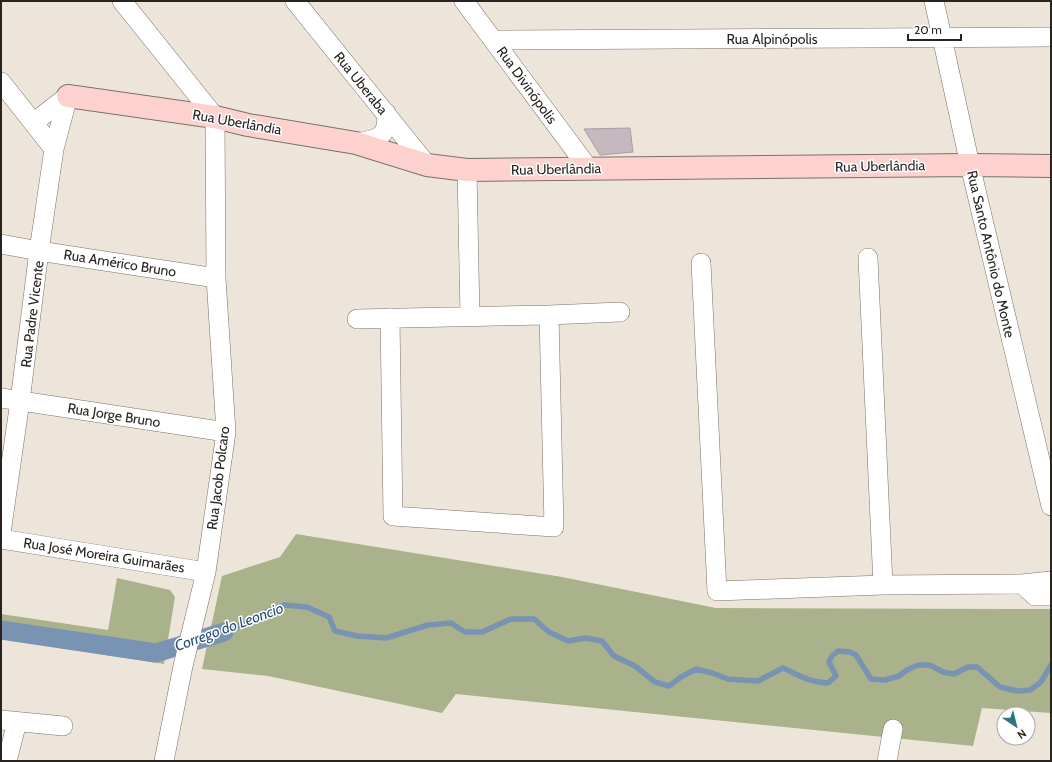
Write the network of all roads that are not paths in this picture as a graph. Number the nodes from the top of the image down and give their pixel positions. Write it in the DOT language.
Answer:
graph roads {
  1 [pos="122,1"];
  2 [pos="295,1"];
  3 [pos="464,1"];
  4 [pos="934,1"];
  5 [pos="1051,37"];
  6 [pos="942,38"];
  7 [pos="494,40"];
  8 [pos="1,82"];
  9 [pos="68,96"];
  10 [pos="386,113"];
  11 [pos="215,117"];
  12 [pos="33,123"];
  13 [pos="356,143"];
  14 [pos="54,150"];
  15 [pos="427,165"];
  16 [pos="970,165"];
  17 [pos="1051,166"];
  18 [pos="589,169"];
  19 [pos="467,170"];
  20 [pos="1,244"];
  21 [pos="39,251"];
  22 [pos="868,258"];
  23 [pos="701,263"];
  24 [pos="216,278"];
  25 [pos="620,312"];
  26 [pos="549,315"];
  27 [pos="470,317"];
  28 [pos="390,318"];
  29 [pos="357,319"];
  30 [pos="1,398"];
  31 [pos="20,401"];
  32 [pos="226,432"];
  33 [pos="1051,506"];
  34 [pos="1,533"];
  35 [pos="1,539"];
  36 [pos="206,572"];
  37 [pos="1051,582"];
  38 [pos="1022,584"];
  39 [pos="883,585"];
  40 [pos="1051,596"];
  41 [pos="9,721"];
  42 [pos="63,726"];
  43 [pos="893,729"];
  44 [pos="7,761"];
  45 [pos="164,761"];
  46 [pos="886,761"];
  1 -- 11 [label="street"];
  2 -- 10 [label="street, Rua Uberaba"];
  3 -- 7 [label="street, Rua Divinópolis"];
  4 -- 6 [label="street, Rua Santo Antônio do Monte"];
  5 -- 6 [label="street, Rua Alpinópolis"];
  6 -- 7 [label="street, Rua Alpinópolis"];
  6 -- 16 [label="street, Rua Santo Antônio do Monte"];
  7 -- 18 [label="street, Rua Divinópolis"];
  8 -- 12 [label="street"];
  9 -- 11 [label="street, Rua Uberlândia"];
  9 -- 12 [label="street"];
  9 -- 14 [label="street, Rua Padre Vicente"];
  10 -- 13 [label="street"];
  10 -- 15 [label="street, Rua Uberaba"];
  11 -- 13 [label="street, Rua Uberlândia"];
  11 -- 24 [label="street, Rua Jacob Polcaro"];
  12 -- 14 [label="street"];
  13 -- 15 [label="street, Rua Uberlândia"];
  14 -- 21 [label="street, Rua Padre Vicente"];
  15 -- 19 [label="street, Rua Uberlândia"];
  16 -- 17 [label="street, Rua Uberlândia"];
  16 -- 18 [label="street, Rua Uberlândia"];
  16 -- 33 [label="street, Rua Santo Antônio do Monte"];
  18 -- 19 [label="street, Rua Uberlândia"];
  19 -- 27 [label="street"];
  20 -- 21 [label="street, Rua Américo Bruno"];
  21 -- 24 [label="street, Rua Américo Bruno"];
  21 -- 31 [label="street, Rua Padre Vicente"];
  22 -- 39 [label="street"];
  23 -- 39 [label="street"];
  24 -- 32 [label="street, Rua Jacob Polcaro"];
  25 -- 26 [label="street"];
  26 -- 27 [label="street"];
  26 -- 28 [label="street"];
  27 -- 28 [label="street"];
  28 -- 29 [label="street"];
  30 -- 31 [label="street, Rua Jorge Bruno"];
  31 -- 32 [label="street, Rua Jorge Bruno"];
  31 -- 34 [label="street, Rua Padre Vicente"];
  32 -- 36 [label="street, Rua Jacob Polcaro"];
  35 -- 36 [label="street, Rua José Moreira Guimarães"];
  36 -- 45 [label="street, Rua Jacob Polcaro"];
  37 -- 38 [label="street"];
  38 -- 39 [label="street"];
  38 -- 40 [label="street"];
  41 -- 42 [label="street"];
  41 -- 44 [label="street"];
  43 -- 46 [label="street"];
}
